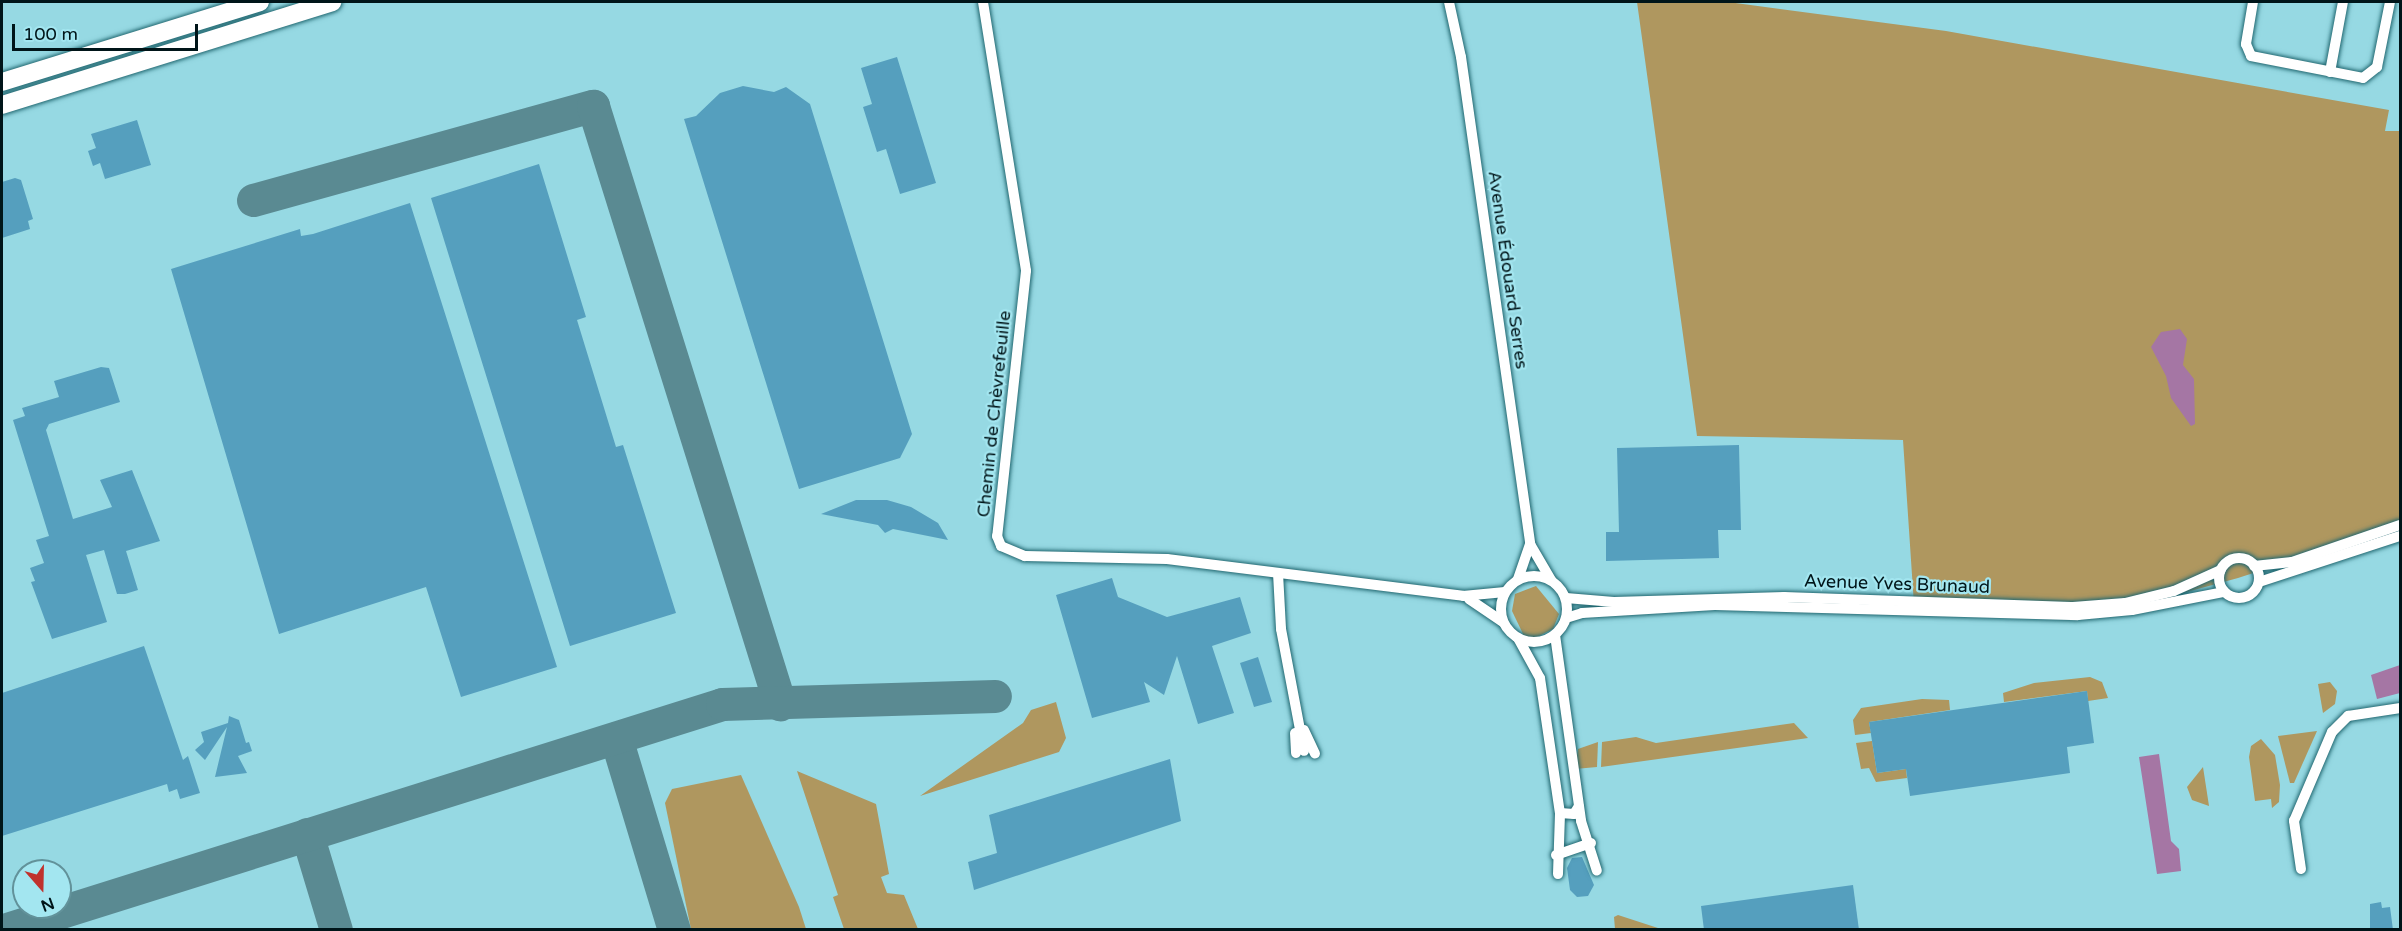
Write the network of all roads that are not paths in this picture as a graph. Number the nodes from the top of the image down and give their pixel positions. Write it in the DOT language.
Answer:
graph roads {
  1 [pos="260,2"];
  2 [pos="332,2"];
  3 [pos="982,2"];
  4 [pos="1449,2"];
  5 [pos="2253,2"];
  6 [pos="2343,2"];
  7 [pos="2390,2"];
  8 [pos="2330,72"];
  9 [pos="2,82"];
  10 [pos="2,105"];
  11 [pos="2400,525"];
  12 [pos="2400,536"];
  13 [pos="1530,544"];
  14 [pos="2254,566"];
  15 [pos="2221,570"];
  16 [pos="1278,573"];
  17 [pos="1518,579"];
  18 [pos="1551,580"];
  19 [pos="2259,582"];
  20 [pos="1505,592"];
  21 [pos="2224,592"];
  22 [pos="1463,596"];
  23 [pos="1566,598"];
  24 [pos="1566,618"];
  25 [pos="1503,622"];
  26 [pos="1555,634"];
  27 [pos="1518,638"];
  28 [pos="2400,708"];
  29 [pos="1295,709"];
  30 [pos="1579,806"];
  31 [pos="1560,813"];
  32 [pos="1581,821"];
  33 [pos="1559,826"];
  34 [pos="1591,843"];
  35 [pos="1556,855"];
  36 [pos="2301,869"];
  37 [pos="1597,871"];
  38 [pos="1558,874"];
  1 -- 9 [label="highway"];
  2 -- 10 [label="highway"];
  3 -- 16 [label="street, Chemin de Chèvrefeuille"];
  4 -- 13 [label="street, Avenue Édouard Serres"];
  5 -- 8 [label="street"];
  6 -- 8 [label="street"];
  7 -- 8 [label="street"];
  11 -- 14 [label="street"];
  12 -- 19 [label="street"];
  13 -- 17 [label="street, Avenue Édouard Serres"];
  13 -- 18 [label="street, Avenue Édouard Serres"];
  14 -- 15 [label="street"];
  14 -- 19 [label="street"];
  15 -- 21 [label="street"];
  15 -- 23 [label="street, Avenue Yves Brunaud"];
  16 -- 22 [label="street, Chemin de Chèvrefeuille"];
  16 -- 29 [label="street"];
  17 -- 18 [label="street"];
  17 -- 20 [label="street"];
  18 -- 23 [label="street"];
  19 -- 21 [label="street"];
  20 -- 22 [label="street, Chemin de Chèvrefeuille"];
  20 -- 25 [label="street"];
  21 -- 24 [label="street, Avenue Yves Brunaud"];
  22 -- 25 [label="street, Chemin de Chèvrefeuille"];
  23 -- 24 [label="street"];
  24 -- 26 [label="street"];
  25 -- 27 [label="street"];
  26 -- 27 [label="street"];
  26 -- 30 [label="street"];
  27 -- 31 [label="street"];
  28 -- 36 [label="street"];
  29 -- 29 [label="street"];
  30 -- 31 [label="street"];
  30 -- 32 [label="street"];
  31 -- 33 [label="street"];
  32 -- 33 [label="street"];
  32 -- 34 [label="street"];
  33 -- 35 [label="street"];
  34 -- 35 [label="street"];
  34 -- 37 [label="street"];
  35 -- 38 [label="street"];
}
